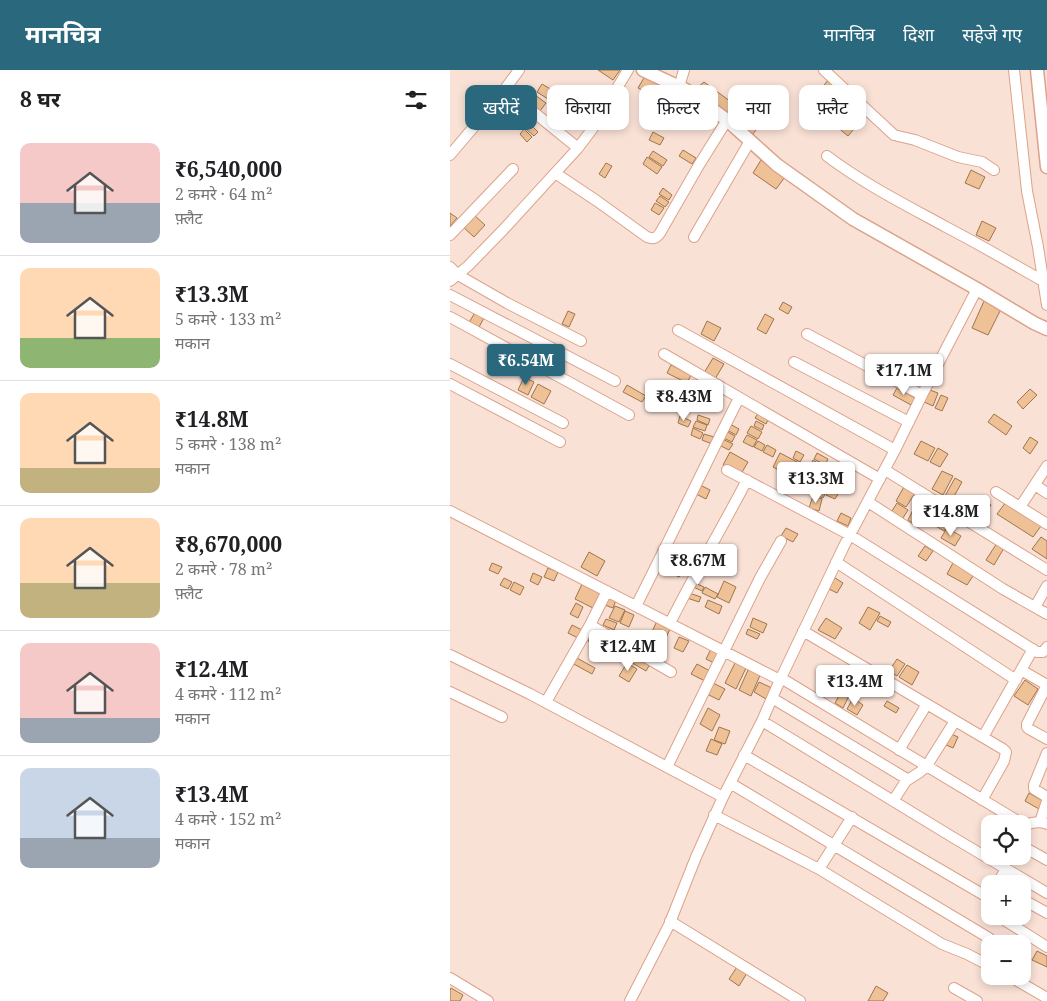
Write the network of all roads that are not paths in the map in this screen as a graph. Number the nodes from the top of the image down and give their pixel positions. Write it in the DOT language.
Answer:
graph roads {
  1 [pos="519,70"];
  2 [pos="628,70"];
  3 [pos="643,70"];
  4 [pos="684,70"];
  5 [pos="824,70"];
  6 [pos="1014,70"];
  7 [pos="1037,70"];
  8 [pos="508,85"];
  9 [pos="675,85"];
  10 [pos="680,85"];
  11 [pos="718,113"];
  12 [pos="537,115"];
  13 [pos="727,120"];
  14 [pos="471,130"];
  15 [pos="750,141"];
  16 [pos="578,148"];
  17 [pos="450,155"];
  18 [pos="828,156"];
  19 [pos="1047,167"];
  20 [pos="513,169"];
  21 [pos="994,170"];
  22 [pos="555,173"];
  23 [pos="450,235"];
  24 [pos="694,237"];
  25 [pos="450,267"];
  26 [pos="454,278"];
  27 [pos="1043,281"];
  28 [pos="977,289"];
  29 [pos="450,295"];
  30 [pos="1047,305"];
  31 [pos="450,317"];
  32 [pos="1047,329"];
  33 [pos="678,330"];
  34 [pos="807,334"];
  35 [pos="582,341"];
  36 [pos="664,354"];
  37 [pos="794,362"];
  38 [pos="450,364"];
  39 [pos="615,382"];
  40 [pos="450,384"];
  41 [pos="922,395"];
  42 [pos="739,398"];
  43 [pos="629,415"];
  44 [pos="909,422"];
  45 [pos="563,423"];
  46 [pos="560,442"];
  47 [pos="896,450"];
  48 [pos="1047,466"];
  49 [pos="727,470"];
  50 [pos="882,474"];
  51 [pos="747,480"];
  52 [pos="1035,485"];
  53 [pos="996,492"];
  54 [pos="1047,493"];
  55 [pos="868,502"];
  56 [pos="1020,507"];
  57 [pos="450,511"];
  58 [pos="1047,524"];
  59 [pos="850,535"];
  60 [pos="781,541"];
  61 [pos="836,562"];
  62 [pos="1047,570"];
  63 [pos="1047,586"];
  64 [pos="607,591"];
  65 [pos="636,606"];
  66 [pos="1035,608"];
  67 [pos="1047,614"];
  68 [pos="670,624"];
  69 [pos="590,625"];
  70 [pos="803,631"];
  71 [pos="1047,647"];
  72 [pos="1033,649"];
  73 [pos="724,652"];
  74 [pos="450,655"];
  75 [pos="1021,670"];
  76 [pos="671,672"];
  77 [pos="780,679"];
  78 [pos="1016,680"];
  79 [pos="450,692"];
  80 [pos="772,698"];
  81 [pos="546,702"];
  82 [pos="926,704"];
  83 [pos="502,718"];
  84 [pos="762,721"];
  85 [pos="955,721"];
  86 [pos="983,737"];
  87 [pos="1047,739"];
  88 [pos="899,750"];
  89 [pos="1047,753"];
  90 [pos="744,755"];
  91 [pos="926,766"];
  92 [pos="667,767"];
  93 [pos="907,779"];
  94 [pos="730,783"];
  95 [pos="723,797"];
  96 [pos="1047,799"];
  97 [pos="982,800"];
  98 [pos="893,801"];
  99 [pos="714,815"];
  100 [pos="852,817"];
  101 [pos="1043,823"];
  102 [pos="834,846"];
  103 [pos="1031,851"];
  104 [pos="1047,860"];
  105 [pos="820,869"];
  106 [pos="1006,869"];
  107 [pos="1003,875"];
  108 [pos="1047,892"];
  109 [pos="981,893"];
  110 [pos="1031,904"];
  111 [pos="1047,914"];
  112 [pos="670,921"];
  113 [pos="1012,925"];
  114 [pos="984,935"];
  115 [pos="1047,947"];
  116 [pos="981,961"];
  117 [pos="450,978"];
  118 [pos="1025,985"];
  119 [pos="954,988"];
  120 [pos="1047,998"];
  121 [pos="488,1001"];
  122 [pos="630,1001"];
  123 [pos="800,1001"];
  124 [pos="977,1001"];
  1 -- 8 [label="street"];
  2 -- 16 [label="street"];
  3 -- 9 [label="street"];
  4 -- 10 [label="street"];
  5 -- 21 [label="street"];
  6 -- 27 [label="street"];
  7 -- 19 [label="street"];
  11 -- 13 [label="street"];
  12 -- 16 [label="street"];
  13 -- 15 [label="street"];
  13 -- 22 [label="street"];
  14 -- 17 [label="street"];
  15 -- 24 [label="street"];
  15 -- 28 [label="street"];
  16 -- 22 [label="street"];
  18 -- 27 [label="street"];
  20 -- 23 [label="street"];
  22 -- 26 [label="street"];
  25 -- 26 [label="street"];
  26 -- 35 [label="street"];
  27 -- 30 [label="street"];
  28 -- 32 [label="street"];
  28 -- 41 [label="street"];
  29 -- 39 [label="street"];
  31 -- 43 [label="street"];
  33 -- 47 [label="street"];
  34 -- 41 [label="street"];
  36 -- 42 [label="street"];
  37 -- 44 [label="street"];
  38 -- 45 [label="street"];
  40 -- 46 [label="street"];
  41 -- 44 [label="street"];
  42 -- 50 [label="street"];
  42 -- 65 [label="street"];
  44 -- 47 [label="street"];
  47 -- 50 [label="street"];
  48 -- 52 [label="street"];
  49 -- 51 [label="street"];
  50 -- 55 [label="street"];
  50 -- 62 [label="street"];
  51 -- 59 [label="street"];
  51 -- 68 [label="street"];
  52 -- 54 [label="street"];
  52 -- 56 [label="street"];
  53 -- 56 [label="street"];
  55 -- 59 [label="street"];
  55 -- 66 [label="street"];
  56 -- 58 [label="street"];
  57 -- 64 [label="street"];
  59 -- 61 [label="street"];
  59 -- 72 [label="street"];
  60 -- 73 [label="street"];
  61 -- 70 [label="street"];
  61 -- 78 [label="street"];
  63 -- 66 [label="street"];
  64 -- 65 [label="street"];
  64 -- 69 [label="street"];
  65 -- 68 [label="street"];
  66 -- 67 [label="street"];
  68 -- 73 [label="street"];
  69 -- 76 [label="street"];
  69 -- 81 [label="street"];
  70 -- 77 [label="street"];
  70 -- 82 [label="street"];
  71 -- 72 [label="street"];
  72 -- 75 [label="street"];
  73 -- 77 [label="street"];
  73 -- 92 [label="street"];
  74 -- 81 [label="street"];
  75 -- 78 [label="street"];
  75 -- 87 [label="street"];
  77 -- 80 [label="street"];
  77 -- 88 [label="street"];
  78 -- 86 [label="street"];
  79 -- 83 [label="street"];
  80 -- 84 [label="street"];
  80 -- 93 [label="street"];
  81 -- 92 [label="street"];
  82 -- 85 [label="street"];
  82 -- 88 [label="street"];
  84 -- 90 [label="street"];
  84 -- 98 [label="street"];
  85 -- 86 [label="street"];
  85 -- 91 [label="street"];
  86 -- 97 [label="street"];
  88 -- 91 [label="street"];
  89 -- 96 [label="street"];
  90 -- 94 [label="street"];
  90 -- 100 [label="street"];
  91 -- 93 [label="street"];
  91 -- 97 [label="street"];
  92 -- 95 [label="street"];
  93 -- 98 [label="street"];
  94 -- 95 [label="street"];
  94 -- 102 [label="street"];
  95 -- 99 [label="street"];
  96 -- 101 [label="street"];
  97 -- 101 [label="street"];
  98 -- 106 [label="street"];
  99 -- 105 [label="street"];
  99 -- 112 [label="street"];
  100 -- 102 [label="street"];
  100 -- 109 [label="street"];
  102 -- 105 [label="street"];
  102 -- 114 [label="street"];
  103 -- 104 [label="street"];
  105 -- 116 [label="street"];
  106 -- 107 [label="street"];
  106 -- 108 [label="street"];
  110 -- 111 [label="street"];
  112 -- 122 [label="street"];
  112 -- 123 [label="street"];
  113 -- 115 [label="street"];
  117 -- 121 [label="street"];
  118 -- 120 [label="street"];
  119 -- 124 [label="street"];
}
